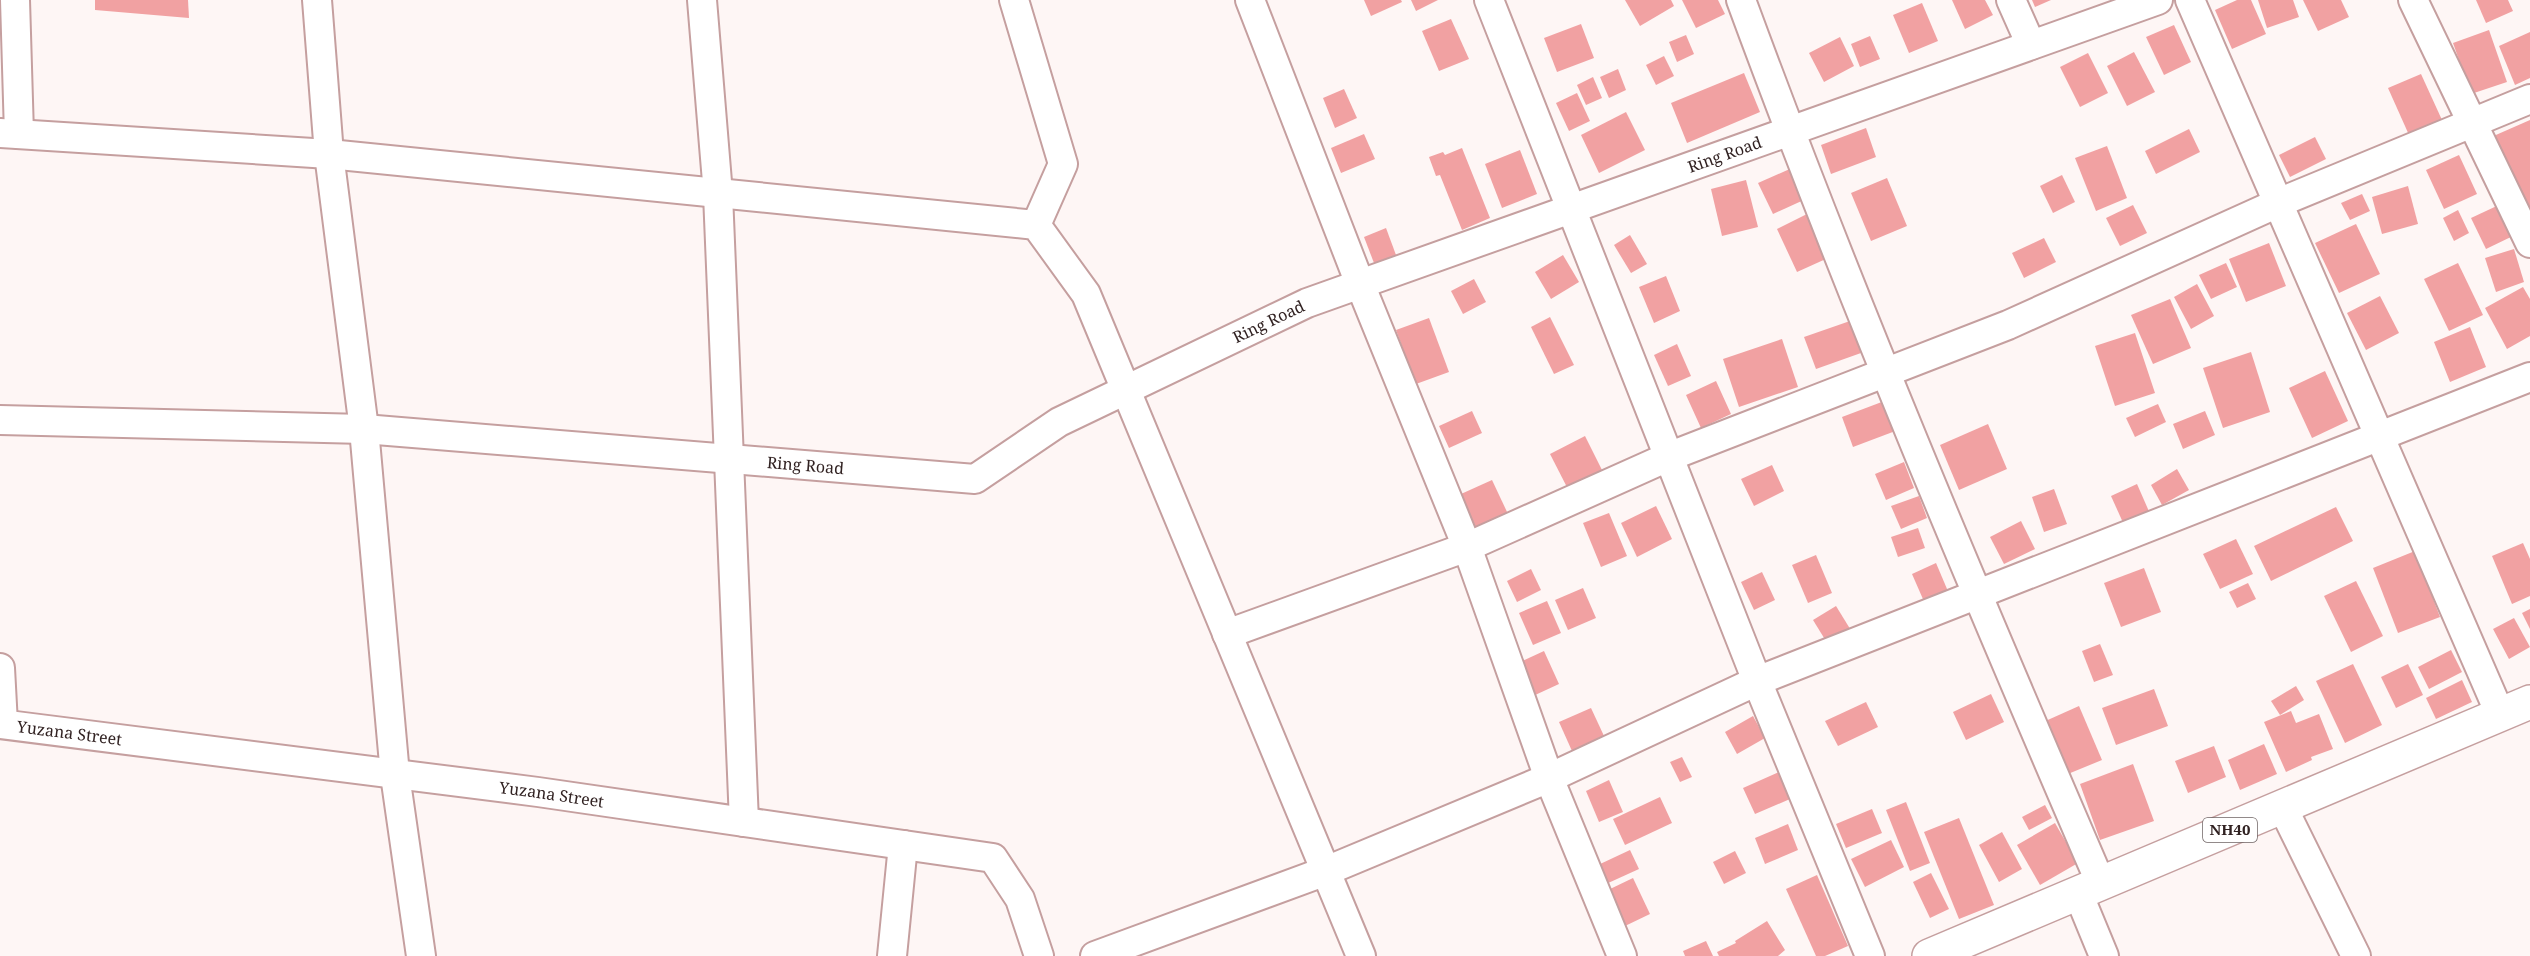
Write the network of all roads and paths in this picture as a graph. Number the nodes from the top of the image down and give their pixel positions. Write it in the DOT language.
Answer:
graph roads {
  1 [pos="15,0"];
  2 [pos="317,0"];
  3 [pos="702,0"];
  4 [pos="1014,0"];
  5 [pos="1250,0"];
  6 [pos="1489,0"];
  7 [pos="1740,0"];
  8 [pos="2011,0"];
  9 [pos="2157,0"];
  10 [pos="2190,0"];
  11 [pos="2413,0"];
  12 [pos="2031,45"];
  13 [pos="2530,99"];
  14 [pos="2471,122"];
  15 [pos="1789,131"];
  16 [pos="9,134"];
  17 [pos="329,154"];
  18 [pos="718,194"];
  19 [pos="2278,203"];
  20 [pos="1571,208"];
  21 [pos="1036,225"];
  22 [pos="2530,243"];
  23 [pos="1360,284"];
  24 [pos="1886,373"];
  25 [pos="2530,377"];
  26 [pos="1125,391"];
  27 [pos="0,420"];
  28 [pos="364,429"];
  29 [pos="2380,437"];
  30 [pos="1668,457"];
  31 [pos="728,459"];
  32 [pos="1467,547"];
  33 [pos="1976,596"];
  34 [pos="1227,634"];
  35 [pos="0,668"];
  36 [pos="1757,681"];
  37 [pos="2530,702"];
  38 [pos="2500,714"];
  39 [pos="2,724"];
  40 [pos="395,775"];
  41 [pos="1549,778"];
  42 [pos="2283,808"];
  43 [pos="744,822"];
  44 [pos="903,845"];
  45 [pos="1326,871"];
  46 [pos="2090,888"];
  47 [pos="421,956"];
  48 [pos="892,956"];
  49 [pos="1039,956"];
  50 [pos="1095,956"];
  51 [pos="1361,956"];
  52 [pos="1622,956"];
  53 [pos="1870,956"];
  54 [pos="1929,956"];
  55 [pos="2104,956"];
  56 [pos="2356,956"];
  1 -- 16 [label="street"];
  2 -- 17 [label="street"];
  3 -- 18 [label="street"];
  4 -- 21 [label="street"];
  5 -- 23 [label="street"];
  6 -- 20 [label="street"];
  7 -- 15 [label="street"];
  8 -- 12 [label="street"];
  9 -- 12 [label="street, Ring Road"];
  10 -- 19 [label="street"];
  11 -- 14 [label="street"];
  12 -- 15 [label="street, Ring Road"];
  13 -- 14 [label="street"];
  14 -- 19 [label="street"];
  14 -- 22 [label="street"];
  15 -- 20 [label="street, Ring Road"];
  15 -- 24 [label="street"];
  16 -- 17 [label="street"];
  17 -- 18 [label="street"];
  17 -- 28 [label="street"];
  18 -- 21 [label="street"];
  18 -- 31 [label="street"];
  19 -- 24 [label="street"];
  19 -- 29 [label="street"];
  20 -- 23 [label="street, Ring Road"];
  20 -- 30 [label="street"];
  21 -- 26 [label="street"];
  23 -- 26 [label="street, Ring Road"];
  23 -- 32 [label="street"];
  24 -- 30 [label="street"];
  24 -- 33 [label="street"];
  25 -- 29 [label="street"];
  26 -- 31 [label="street, Ring Road"];
  26 -- 34 [label="street"];
  27 -- 28 [label="street, Ring Road"];
  28 -- 31 [label="street, Ring Road"];
  28 -- 40 [label="street"];
  29 -- 33 [label="street"];
  29 -- 38 [label="street"];
  30 -- 32 [label="street"];
  30 -- 36 [label="street"];
  31 -- 43 [label="street"];
  32 -- 34 [label="street"];
  32 -- 41 [label="street"];
  33 -- 36 [label="street"];
  33 -- 46 [label="street"];
  34 -- 45 [label="street"];
  35 -- 39 [label="street"];
  36 -- 41 [label="street"];
  36 -- 53 [label="street"];
  37 -- 38 [label="highway, NH40"];
  38 -- 42 [label="highway, NH40"];
  39 -- 40 [label="street, Yuzana Street"];
  40 -- 43 [label="street, Yuzana Street"];
  40 -- 47 [label="street"];
  41 -- 45 [label="street"];
  41 -- 52 [label="street"];
  42 -- 46 [label="highway, NH40"];
  42 -- 56 [label="street"];
  43 -- 44 [label="street, Yuzana Street"];
  44 -- 48 [label="street"];
  44 -- 49 [label="street, Yuzana Street"];
  45 -- 50 [label="street"];
  45 -- 51 [label="street"];
  46 -- 54 [label="highway, NH40"];
  46 -- 55 [label="street"];
}
